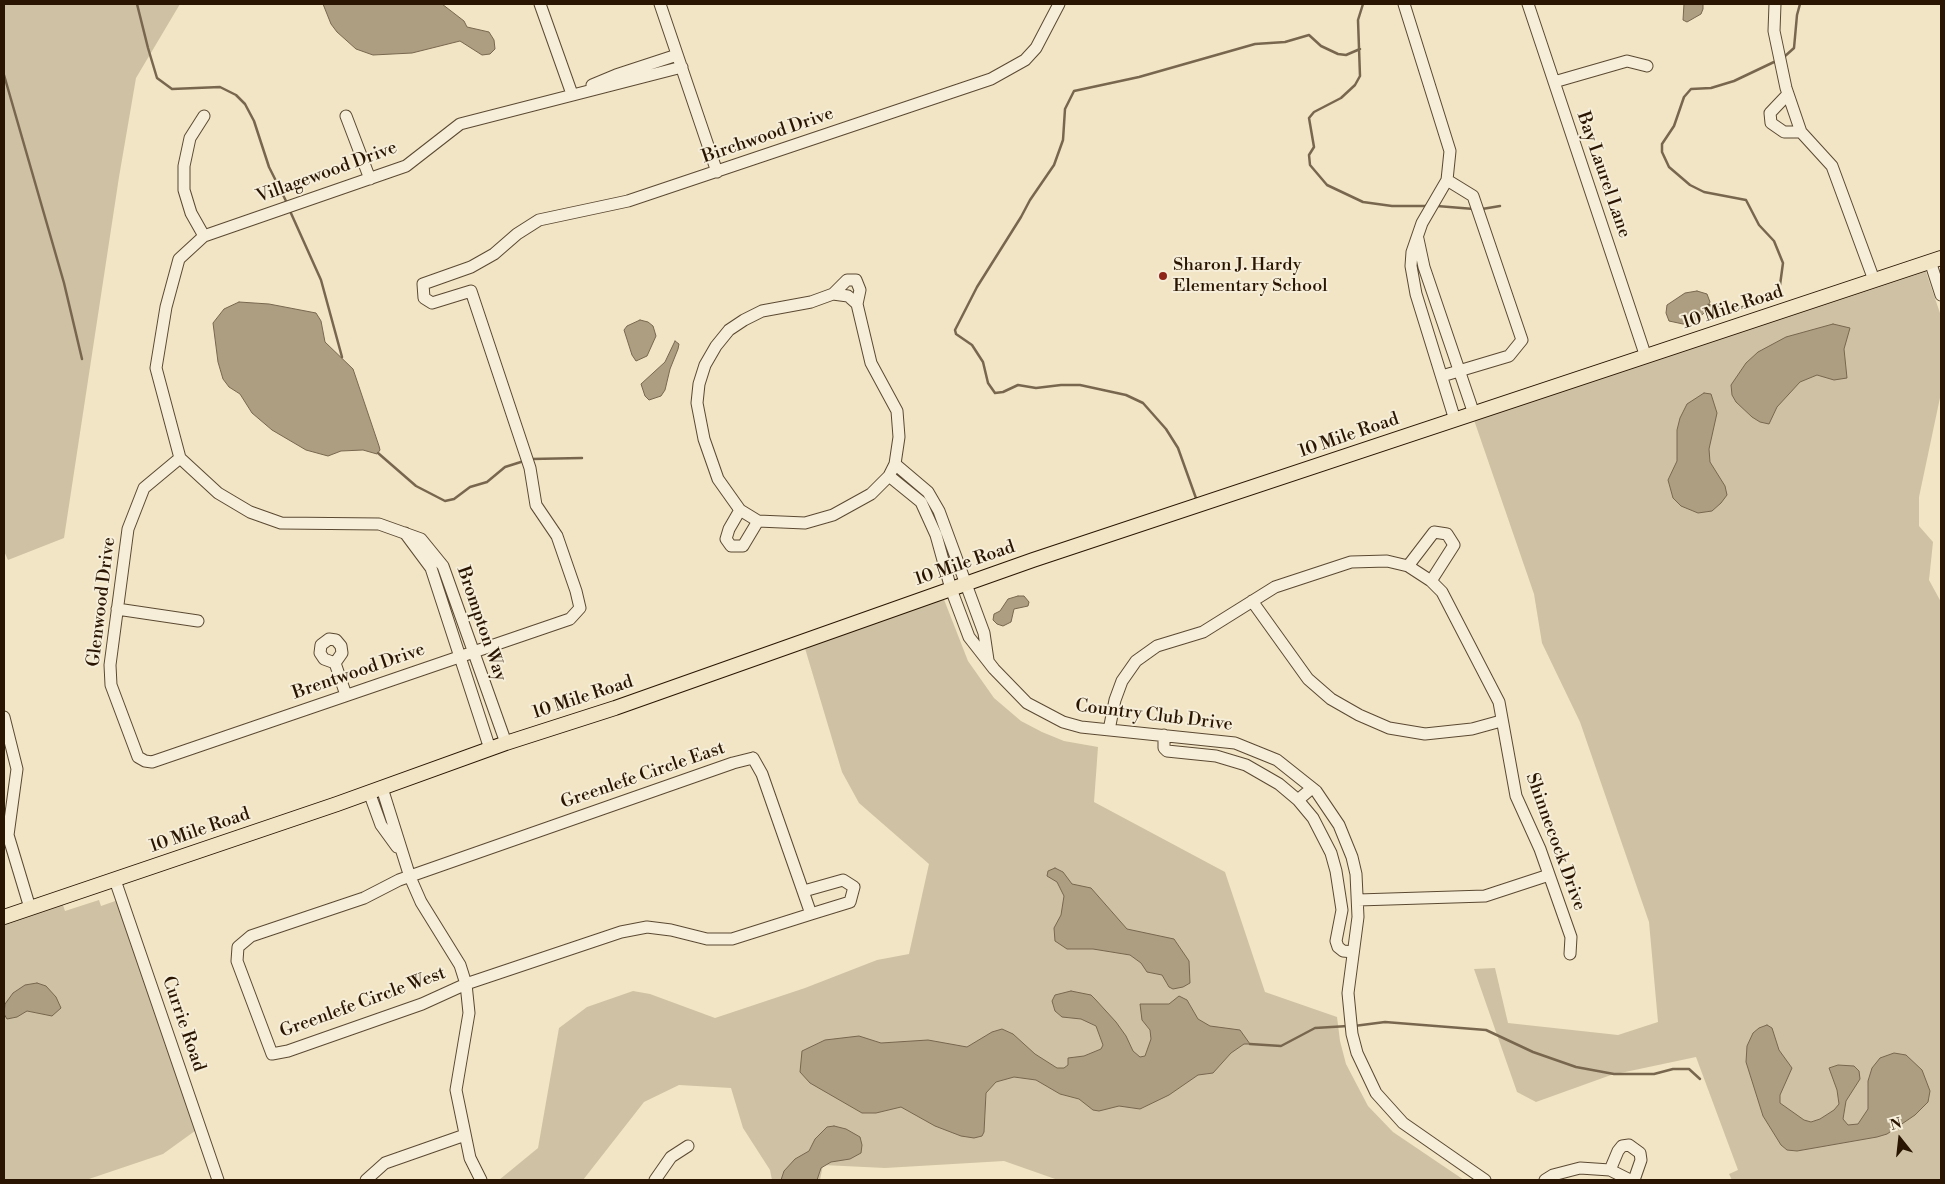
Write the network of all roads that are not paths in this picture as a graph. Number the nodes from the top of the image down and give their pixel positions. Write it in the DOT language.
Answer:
graph roads {
  1 [pos="540,4"];
  2 [pos="660,4"];
  3 [pos="1059,4"];
  4 [pos="1404,4"];
  5 [pos="1528,4"];
  6 [pos="1775,4"];
  7 [pos="678,55"];
  8 [pos="1647,66"];
  9 [pos="682,67"];
  10 [pos="1554,82"];
  11 [pos="572,94"];
  12 [pos="1788,94"];
  13 [pos="204,116"];
  14 [pos="346,116"];
  15 [pos="1801,132"];
  16 [pos="717,172"];
  17 [pos="370,179"];
  18 [pos="1447,180"];
  19 [pos="204,236"];
  20 [pos="1418,239"];
  21 [pos="1936,260"];
  22 [pos="464,270"];
  23 [pos="1874,280"];
  24 [pos="1432,290"];
  25 [pos="471,291"];
  26 [pos="833,294"];
  27 [pos="1416,294"];
  28 [pos="1941,295"];
  29 [pos="856,304"];
  30 [pos="1646,356"];
  31 [pos="1458,371"];
  32 [pos="1442,376"];
  33 [pos="1474,414"];
  34 [pos="1455,420"];
  35 [pos="180,458"];
  36 [pos="895,464"];
  37 [pos="890,476"];
  38 [pos="740,510"];
  39 [pos="758,521"];
  40 [pos="404,532"];
  41 [pos="1408,566"];
  42 [pos="1431,581"];
  43 [pos="967,584"];
  44 [pos="951,589"];
  45 [pos="1252,601"];
  46 [pos="117,609"];
  47 [pos="198,621"];
  48 [pos="472,652"];
  49 [pos="460,656"];
  50 [pos="988,660"];
  51 [pos="336,663"];
  52 [pos="346,695"];
  53 [pos="4,717"];
  54 [pos="1501,721"];
  55 [pos="1109,730"];
  56 [pos="1164,735"];
  57 [pos="506,743"];
  58 [pos="490,749"];
  59 [pos="145,761"];
  60 [pos="1312,788"];
  61 [pos="375,790"];
  62 [pos="1298,800"];
  63 [pos="6,828"];
  64 [pos="1549,875"];
  65 [pos="410,877"];
  66 [pos="115,880"];
  67 [pos="804,891"];
  68 [pos="1358,900"];
  69 [pos="30,908"];
  70 [pos="811,914"];
  71 [pos="4,917"];
  72 [pos="1353,952"];
  73 [pos="1570,954"];
  74 [pos="466,984"];
  75 [pos="465,1135"];
  76 [pos="688,1146"];
  77 [pos="1610,1170"];
  78 [pos="218,1180"];
  79 [pos="366,1180"];
  80 [pos="481,1180"];
  81 [pos="655,1180"];
  82 [pos="1485,1180"];
  83 [pos="1545,1180"];
  84 [pos="1632,1180"];
  1 -- 11 [label="street"];
  2 -- 7 [label="street"];
  3 -- 16 [label="street, Birchwood Drive"];
  4 -- 18 [label="street"];
  5 -- 10 [label="street, Bay Laurel Lane"];
  6 -- 12 [label="street"];
  7 -- 9 [label="street"];
  7 -- 11 [label="street, Villagewood Drive"];
  8 -- 10 [label="street"];
  9 -- 11 [label="street, Villagewood Drive"];
  9 -- 16 [label="street"];
  10 -- 30 [label="street, Bay Laurel Lane"];
  11 -- 17 [label="street, Villagewood Drive"];
  12 -- 15 [label="street"];
  12 -- 15 [label="street"];
  13 -- 19 [label="street"];
  14 -- 17 [label="street"];
  15 -- 23 [label="street"];
  16 -- 22 [label="street, Birchwood Drive"];
  17 -- 19 [label="street, Villagewood Drive"];
  18 -- 20 [label="street"];
  18 -- 31 [label="street"];
  19 -- 35 [label="street, Villagewood Drive"];
  20 -- 24 [label="street"];
  20 -- 27 [label="street"];
  21 -- 23 [label="main road, 10 Mile Road"];
  21 -- 28 [label="street"];
  22 -- 25 [label="street"];
  22 -- 25 [label="street, Birchwood Drive"];
  23 -- 30 [label="main road, 10 Mile Road"];
  24 -- 27 [label="street"];
  24 -- 31 [label="street"];
  25 -- 48 [label="street, Brentwood Drive"];
  26 -- 29 [label="street"];
  26 -- 29 [label="street"];
  26 -- 38 [label="street"];
  27 -- 32 [label="street"];
  29 -- 36 [label="street"];
  30 -- 33 [label="main road, 10 Mile Road"];
  31 -- 32 [label="street"];
  31 -- 33 [label="street"];
  32 -- 34 [label="street"];
  33 -- 34 [label="main road, 10 Mile Road"];
  34 -- 43 [label="main road, 10 Mile Road"];
  35 -- 40 [label="street, Brompton Way"];
  35 -- 46 [label="street, Glenwood Drive"];
  36 -- 37 [label="street"];
  36 -- 43 [label="street"];
  37 -- 39 [label="street"];
  37 -- 44 [label="street, Country Club Drive"];
  38 -- 39 [label="street"];
  38 -- 39 [label="street"];
  40 -- 48 [label="street, Brompton Way"];
  40 -- 49 [label="street, Brompton Way"];
  41 -- 42 [label="street, Shinnecock Drive"];
  41 -- 42 [label="street"];
  41 -- 45 [label="street, Shinnecock Drive"];
  42 -- 54 [label="street, Shinnecock Drive"];
  43 -- 44 [label="main road, 10 Mile Road"];
  43 -- 50 [label="street"];
  44 -- 50 [label="street, Country Club Drive"];
  44 -- 57 [label="main road, 10 Mile Road"];
  45 -- 54 [label="street"];
  45 -- 55 [label="street, Shinnecock Drive"];
  46 -- 47 [label="street"];
  46 -- 59 [label="street, Glenwood Drive"];
  48 -- 49 [label="street, Brentwood Drive"];
  48 -- 57 [label="street, Brompton Way"];
  49 -- 52 [label="street, Brentwood Drive"];
  49 -- 58 [label="street, Brompton Way"];
  50 -- 55 [label="street, Country Club Drive"];
  51 -- 52 [label="street"];
  52 -- 59 [label="street, Brentwood Drive"];
  53 -- 63 [label="street"];
  54 -- 64 [label="street, Shinnecock Drive"];
  55 -- 56 [label="street, Country Club Drive"];
  56 -- 60 [label="street, Country Club Drive"];
  56 -- 62 [label="street"];
  57 -- 58 [label="main road, 10 Mile Road"];
  58 -- 61 [label="main road, 10 Mile Road"];
  60 -- 62 [label="street"];
  60 -- 68 [label="street, Country Club Drive"];
  61 -- 65 [label="street"];
  61 -- 66 [label="main road, 10 Mile Road"];
  62 -- 72 [label="street"];
  63 -- 69 [label="street"];
  64 -- 68 [label="street"];
  64 -- 73 [label="street, Shinnecock Drive"];
  65 -- 67 [label="street, Greenlefe Circle East"];
  65 -- 74 [label="street"];
  65 -- 74 [label="street, Greenlefe Circle West"];
  66 -- 69 [label="main road, 10 Mile Road"];
  66 -- 78 [label="street, Currie Road"];
  67 -- 70 [label="street, Greenlefe Circle East"];
  67 -- 70 [label="street"];
  68 -- 72 [label="street, Country Club Drive"];
  69 -- 71 [label="main road, 10 Mile Road"];
  70 -- 74 [label="street"];
  72 -- 82 [label="street, Country Club Drive"];
  74 -- 75 [label="street"];
  75 -- 79 [label="street"];
  75 -- 80 [label="street"];
  76 -- 81 [label="street"];
  77 -- 83 [label="street"];
  77 -- 84 [label="street"];
  77 -- 84 [label="street"];
}
